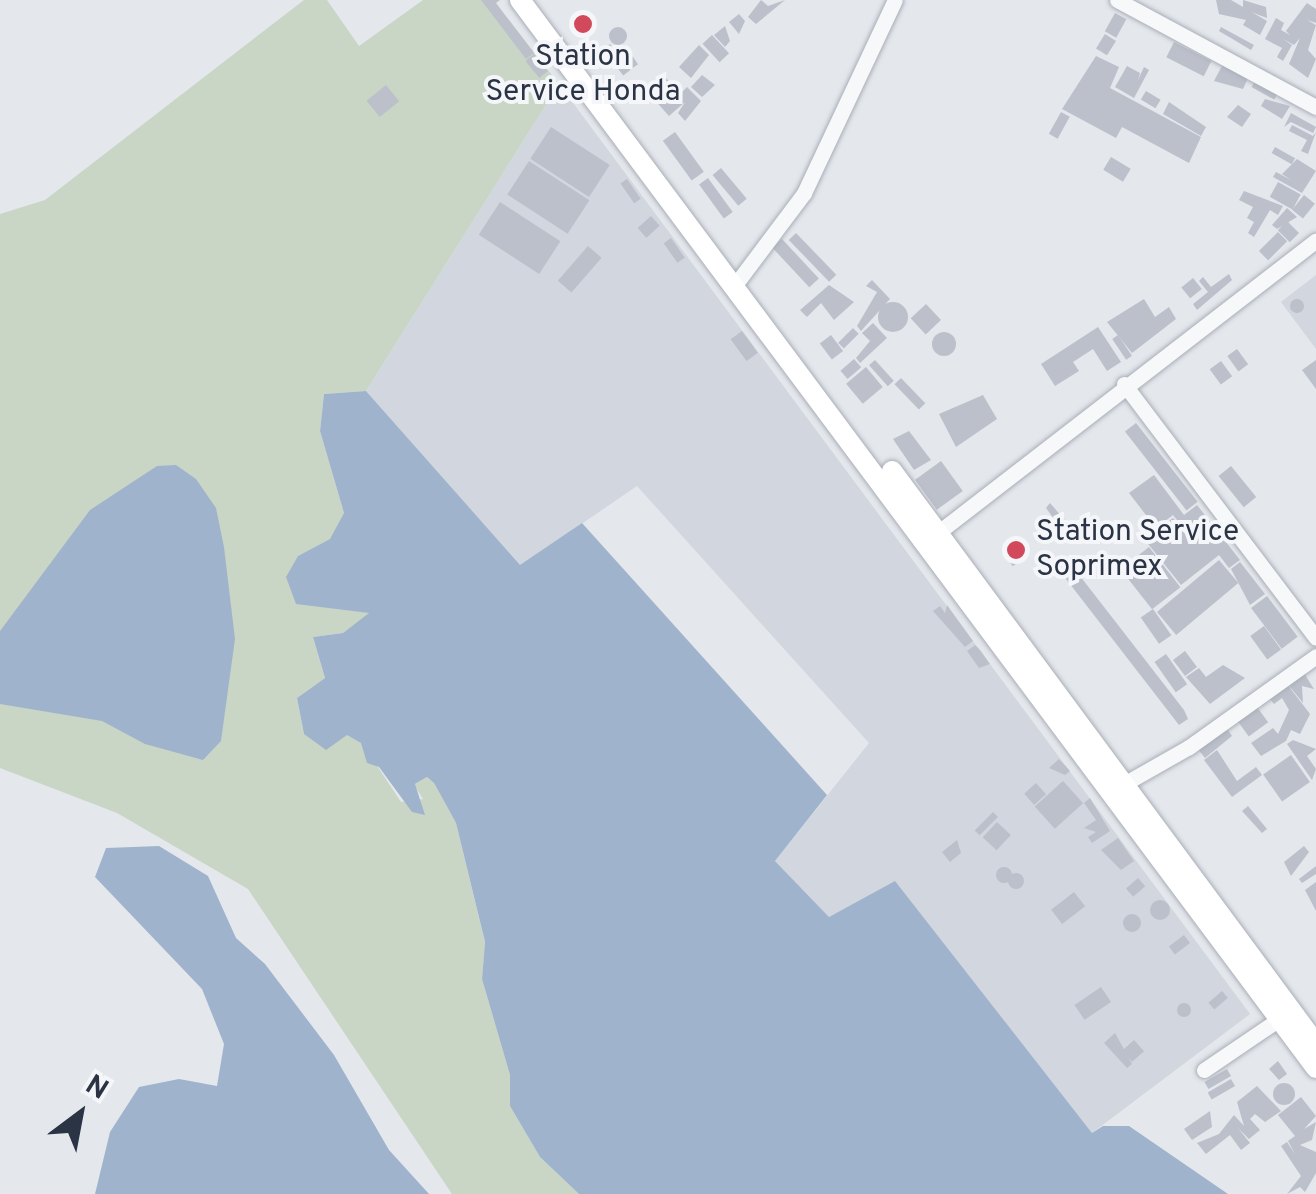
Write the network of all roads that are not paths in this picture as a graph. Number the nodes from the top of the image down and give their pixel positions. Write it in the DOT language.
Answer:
graph roads {
  1 [pos="520,0"];
  2 [pos="537,0"];
  3 [pos="896,0"];
  4 [pos="1117,0"];
  5 [pos="1316,107"];
  6 [pos="1316,240"];
  7 [pos="740,281"];
  8 [pos="1124,384"];
  9 [pos="940,531"];
  10 [pos="1316,638"];
  11 [pos="1316,656"];
  12 [pos="1115,789"];
  13 [pos="1278,1019"];
  14 [pos="1316,1044"];
  15 [pos="1316,1068"];
  16 [pos="1204,1070"];
  1 -- 7 [label="main road"];
  2 -- 7 [label="main road"];
  3 -- 7 [label="street"];
  4 -- 5 [label="street"];
  6 -- 8 [label="street"];
  7 -- 9 [label="main road"];
  7 -- 12 [label="main road"];
  8 -- 9 [label="street"];
  8 -- 10 [label="street"];
  9 -- 12 [label="main road"];
  11 -- 12 [label="street"];
  12 -- 13 [label="main road"];
  12 -- 14 [label="main road"];
  13 -- 15 [label="main road"];
  13 -- 16 [label="street"];
}
